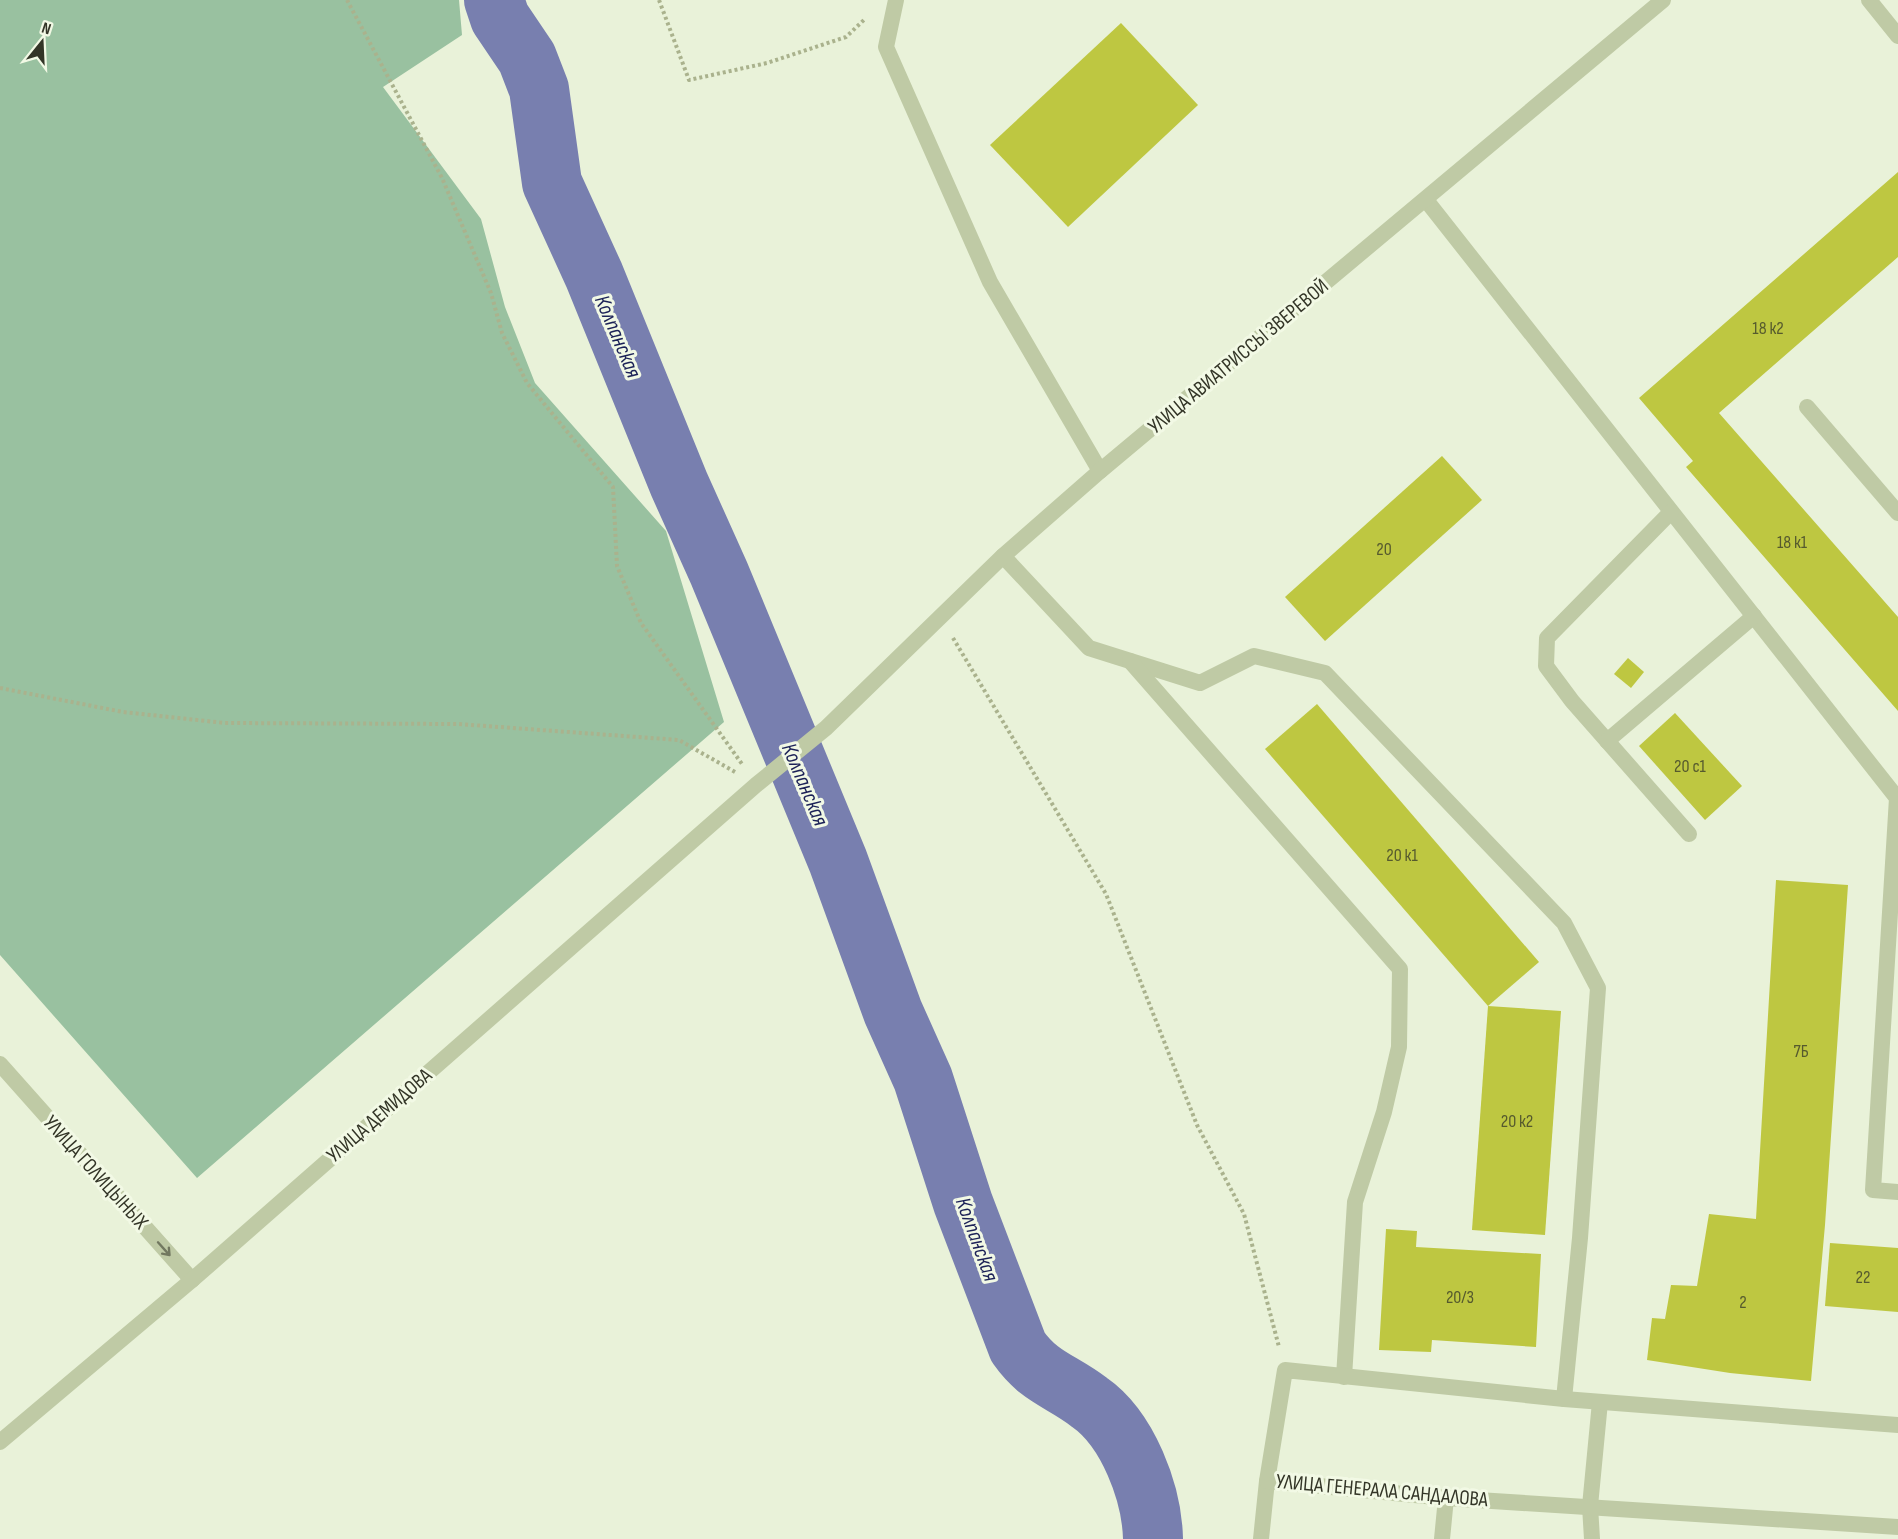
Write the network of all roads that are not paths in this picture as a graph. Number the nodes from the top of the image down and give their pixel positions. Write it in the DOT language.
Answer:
graph roads {
  1 [pos="896,0"];
  2 [pos="1663,0"];
  3 [pos="1869,0"];
  4 [pos="1898,36"];
  5 [pos="1426,200"];
  6 [pos="1806,407"];
  7 [pos="1100,471"];
  8 [pos="1671,512"];
  9 [pos="1898,513"];
  10 [pos="1003,556"];
  11 [pos="1754,616"];
  12 [pos="1130,661"];
  13 [pos="826,728"];
  14 [pos="1607,741"];
  15 [pos="1689,834"];
  16 [pos="0,1064"];
  17 [pos="1898,1192"];
  18 [pos="192,1280"];
  19 [pos="1344,1377"];
  20 [pos="1564,1399"];
  21 [pos="1600,1402"];
  22 [pos="1898,1425"];
  23 [pos="0,1442"];
  24 [pos="1267,1481"];
  25 [pos="1446,1498"];
  26 [pos="1590,1506"];
  27 [pos="1898,1527"];
  28 [pos="1261,1539"];
  29 [pos="1442,1539"];
  30 [pos="1592,1539"];
  1 -- 7 [label="street"];
  2 -- 5 [label="street, УЛИЦА АВИАТРИССЫ ЗВЕРЕВОЙ"];
  3 -- 4 [label="street"];
  5 -- 7 [label="street, УЛИЦА АВИАТРИССЫ ЗВЕРЕВОЙ"];
  5 -- 8 [label="street"];
  6 -- 9 [label="street"];
  7 -- 10 [label="street, УЛИЦА АВИАТРИССЫ ЗВЕРЕВОЙ"];
  8 -- 11 [label="street"];
  8 -- 14 [label="street"];
  10 -- 12 [label="street"];
  10 -- 13 [label="street, УЛИЦА АВИАТРИССЫ ЗВЕРЕВОЙ"];
  11 -- 14 [label="street"];
  11 -- 17 [label="street"];
  12 -- 19 [label="street"];
  12 -- 20 [label="street"];
  13 -- 18 [label="street, УЛИЦА ДЕМИДОВА"];
  14 -- 15 [label="street"];
  16 -- 18 [label="street, УЛИЦА ГОЛИЦЫНЫХ, one-way"];
  18 -- 23 [label="street, УЛИЦА ДЕМИДОВА"];
  19 -- 20 [label="street"];
  19 -- 24 [label="street, УЛИЦА ГЕНЕРАЛА САНДАЛОВА"];
  20 -- 21 [label="street"];
  21 -- 22 [label="street"];
  21 -- 26 [label="street"];
  24 -- 25 [label="street, УЛИЦА ГЕНЕРАЛА САНДАЛОВА"];
  24 -- 28 [label="street"];
  25 -- 26 [label="street, УЛИЦА ГЕНЕРАЛА САНДАЛОВА"];
  25 -- 29 [label="street"];
  26 -- 27 [label="street, УЛИЦА ГЕНЕРАЛА САНДАЛОВА"];
  26 -- 30 [label="street"];
}
